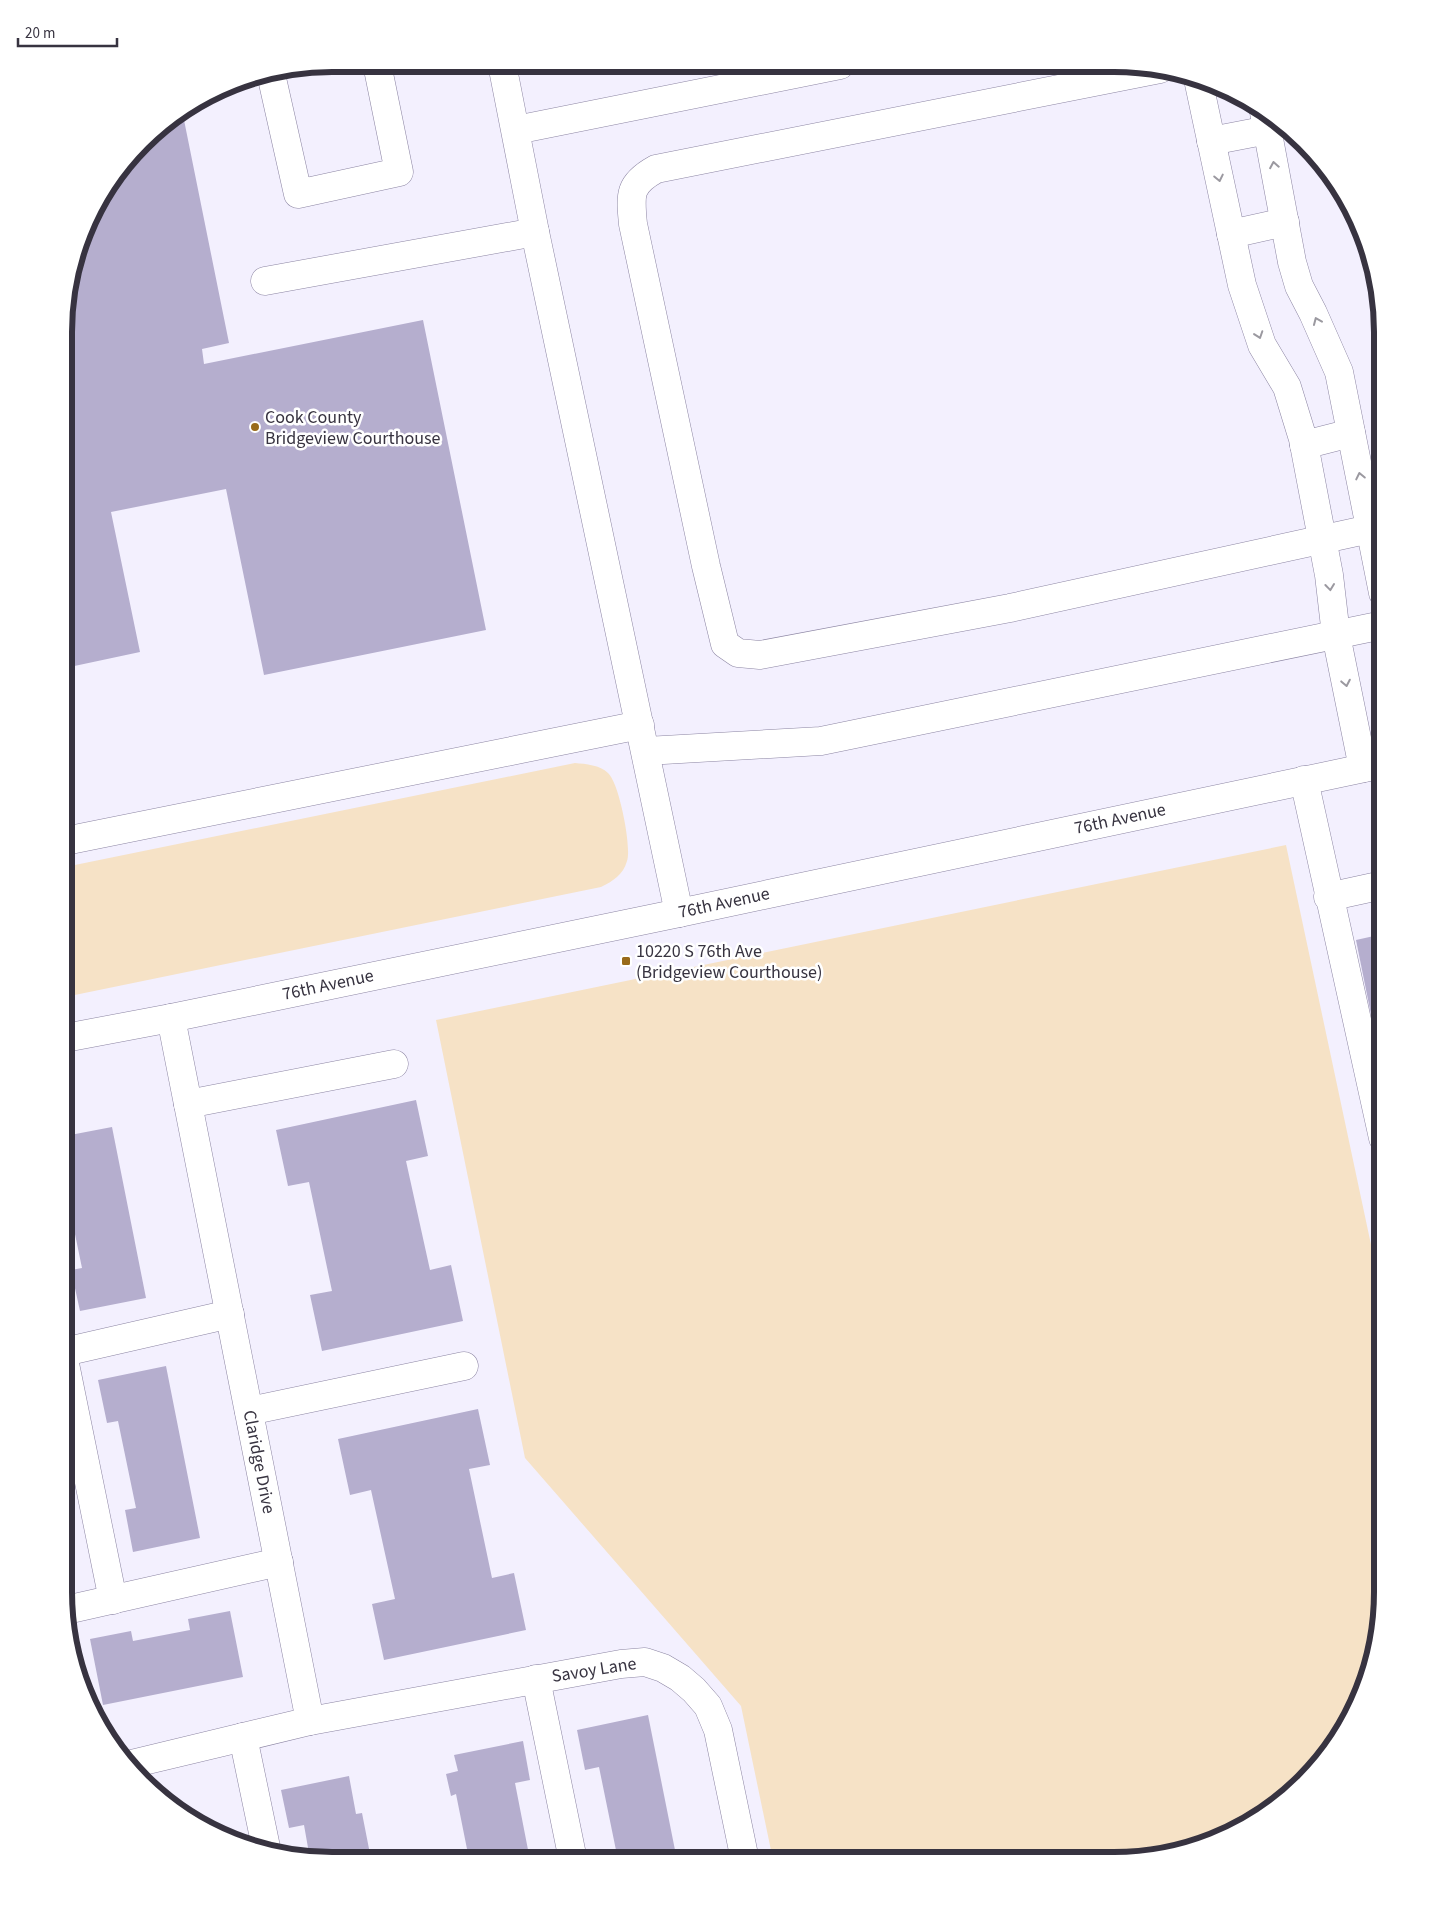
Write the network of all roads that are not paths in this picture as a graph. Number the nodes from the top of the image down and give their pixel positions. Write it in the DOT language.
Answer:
graph roads {
  1 [pos="379,72"];
  2 [pos="504,72"];
  3 [pos="805,72"];
  4 [pos="1137,74"];
  5 [pos="272,80"];
  6 [pos="1200,87"];
  7 [pos="1266,121"];
  8 [pos="516,130"];
  9 [pos="1211,141"];
  10 [pos="1285,222"];
  11 [pos="535,232"];
  12 [pos="1231,234"];
  13 [pos="265,281"];
  14 [pos="1351,433"];
  15 [pos="1304,445"];
  16 [pos="1370,528"];
  17 [pos="1322,540"];
  18 [pos="1374,548"];
  19 [pos="1374,626"];
  20 [pos="1336,635"];
  21 [pos="640,725"];
  22 [pos="646,751"];
  23 [pos="1373,766"];
  24 [pos="1304,780"];
  25 [pos="72,840"];
  26 [pos="1374,887"];
  27 [pos="1328,897"];
  28 [pos="679,913"];
  29 [pos="171,1018"];
  30 [pos="72,1037"];
  31 [pos="394,1064"];
  32 [pos="1374,1099"];
  33 [pos="188,1104"];
  34 [pos="230,1314"];
  35 [pos="72,1350"];
  36 [pos="464,1366"];
  37 [pos="72,1398"];
  38 [pos="249,1411"];
  39 [pos="279,1562"];
  40 [pos="113,1600"];
  41 [pos="73,1609"];
  42 [pos="536,1679"];
  43 [pos="310,1722"];
  44 [pos="243,1737"];
  45 [pos="135,1762"];
  46 [pos="265,1844"];
  47 [pos="571,1852"];
  48 [pos="743,1852"];
  1 -- 5 [label="street"];
  2 -- 8 [label="street"];
  3 -- 8 [label="street"];
  4 -- 17 [label="street"];
  6 -- 9 [label="street"];
  7 -- 9 [label="street"];
  10 -- 7 [label="street, one-way"];
  8 -- 11 [label="street"];
  9 -- 12 [label="street, one-way"];
  10 -- 12 [label="street"];
  14 -- 10 [label="street, one-way"];
  11 -- 13 [label="street"];
  11 -- 21 [label="street"];
  12 -- 15 [label="street, one-way"];
  14 -- 15 [label="street"];
  16 -- 14 [label="street, one-way"];
  15 -- 17 [label="street"];
  16 -- 17 [label="street"];
  16 -- 18 [label="street"];
  17 -- 20 [label="street, one-way"];
  19 -- 20 [label="street"];
  20 -- 22 [label="street"];
  20 -- 23 [label="street, one-way"];
  21 -- 22 [label="street"];
  21 -- 25 [label="street"];
  22 -- 28 [label="street"];
  23 -- 24 [label="street, 76th Avenue"];
  24 -- 27 [label="street"];
  24 -- 28 [label="street, 76th Avenue"];
  26 -- 27 [label="street"];
  27 -- 32 [label="street"];
  28 -- 29 [label="street, 76th Avenue"];
  29 -- 30 [label="street, 76th Avenue"];
  29 -- 33 [label="street, Claridge Drive"];
  31 -- 33 [label="street"];
  33 -- 34 [label="street, Claridge Drive"];
  34 -- 35 [label="street"];
  34 -- 38 [label="street, Claridge Drive"];
  36 -- 38 [label="street"];
  37 -- 40 [label="street"];
  38 -- 39 [label="street, Claridge Drive"];
  39 -- 40 [label="street"];
  39 -- 43 [label="street, Claridge Drive"];
  40 -- 41 [label="street"];
  42 -- 43 [label="street, Savoy Lane"];
  42 -- 47 [label="street"];
  42 -- 48 [label="street, Savoy Lane"];
  43 -- 44 [label="street"];
  44 -- 45 [label="street"];
  44 -- 46 [label="street"];
}
